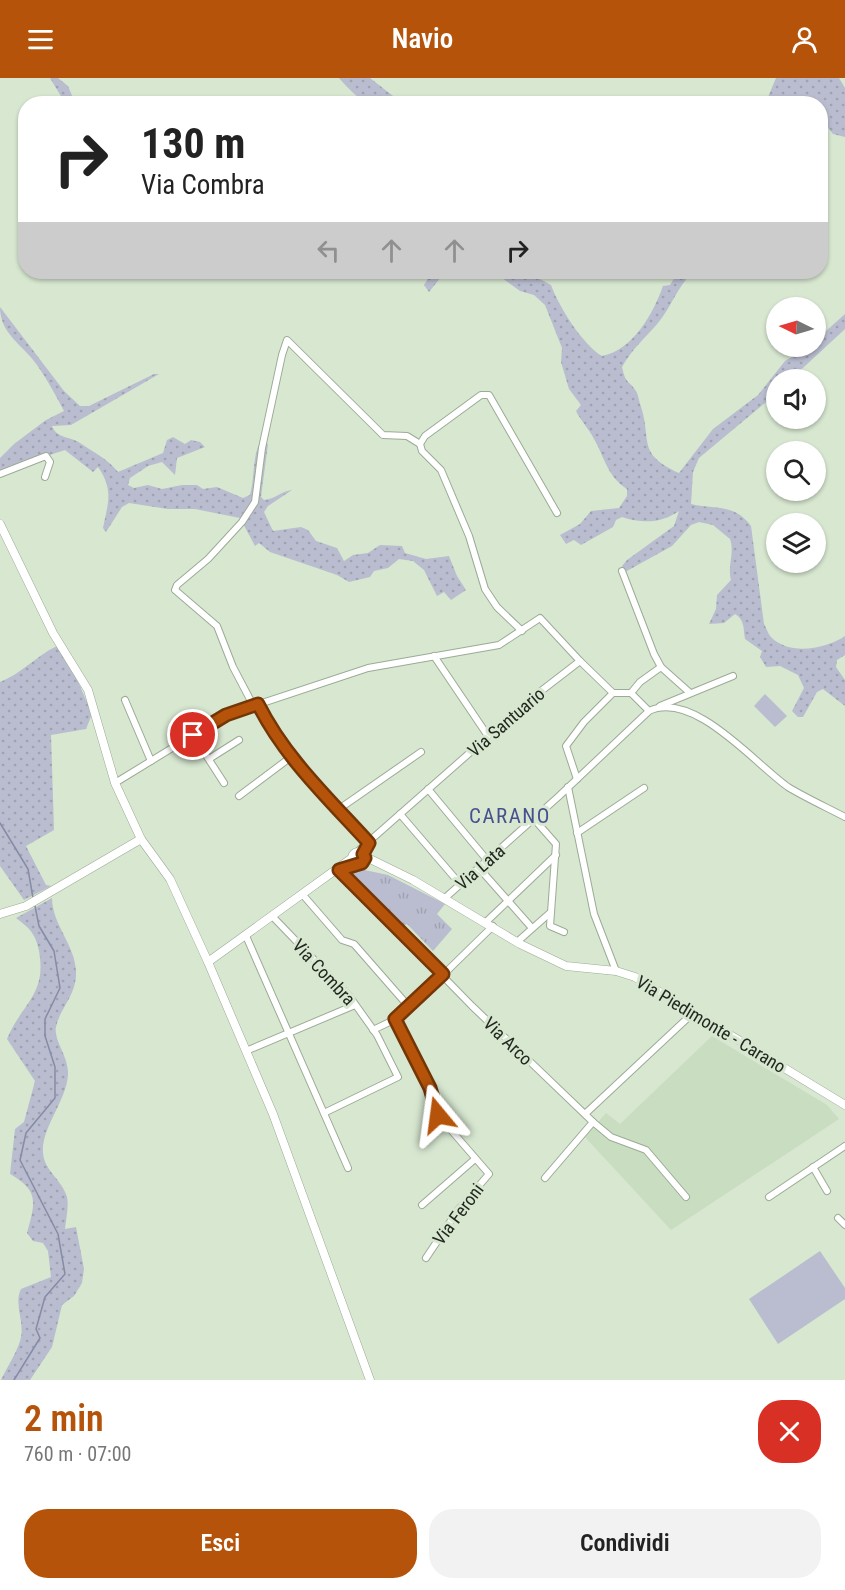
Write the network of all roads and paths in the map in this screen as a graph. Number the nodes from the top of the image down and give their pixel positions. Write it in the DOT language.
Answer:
graph roads {
  1 [pos="420,444"];
  2 [pos="0,474"];
  3 [pos="45,477"];
  4 [pos="557,513"];
  5 [pos="0,524"];
  6 [pos="622,571"];
  7 [pos="522,631"];
  8 [pos="434,656"];
  9 [pos="580,661"];
  10 [pos="661,667"];
  11 [pos="733,676"];
  12 [pos="689,692"];
  13 [pos="613,693"];
  14 [pos="631,693"];
  15 [pos="125,700"];
  16 [pos="256,704"];
  17 [pos="657,707"];
  18 [pos="649,711"];
  19 [pos="193,735"];
  20 [pos="488,736"];
  21 [pos="238,740"];
  22 [pos="421,752"];
  23 [pos="291,757"];
  24 [pos="209,759"];
  25 [pos="151,760"];
  26 [pos="577,779"];
  27 [pos="115,783"];
  28 [pos="224,783"];
  29 [pos="568,788"];
  30 [pos="644,788"];
  31 [pos="428,789"];
  32 [pos="239,796"];
  33 [pos="339,809"];
  34 [pos="400,814"];
  35 [pos="845,817"];
  36 [pos="534,819"];
  37 [pos="577,833"];
  38 [pos="141,839"];
  39 [pos="369,844"];
  40 [pos="556,855"];
  41 [pos="359,858"];
  42 [pos="488,860"];
  43 [pos="341,868"];
  44 [pos="479,868"];
  45 [pos="460,884"];
  46 [pos="303,895"];
  47 [pos="445,898"];
  48 [pos="508,901"];
  49 [pos="551,912"];
  50 [pos="0,914"];
  51 [pos="273,916"];
  52 [pos="490,924"];
  53 [pos="532,928"];
  54 [pos="564,932"];
  55 [pos="246,936"];
  56 [pos="517,942"];
  57 [pos="208,962"];
  58 [pos="616,971"];
  59 [pos="443,974"];
  60 [pos="356,1005"];
  61 [pos="410,1008"];
  62 [pos="693,1013"];
  63 [pos="395,1019"];
  64 [pos="373,1030"];
  65 [pos="288,1032"];
  66 [pos="246,1051"];
  67 [pos="845,1106"];
  68 [pos="324,1113"];
  69 [pos="585,1114"];
  70 [pos="593,1122"];
  71 [pos="845,1146"];
  72 [pos="475,1159"];
  73 [pos="813,1167"];
  74 [pos="348,1168"];
  75 [pos="545,1178"];
  76 [pos="827,1191"];
  77 [pos="686,1197"];
  78 [pos="769,1197"];
  79 [pos="422,1205"];
  80 [pos="838,1218"];
  81 [pos="845,1225"];
  82 [pos="426,1258"];
  83 [pos="370,1380"];
  1 -- 4 [label="street"];
  1 -- 7 [label="street"];
  1 -- 16 [label="street"];
  2 -- 3 [label="street"];
  5 -- 27 [label="street"];
  6 -- 10 [label="street"];
  7 -- 8 [label="street"];
  7 -- 9 [label="street"];
  8 -- 16 [label="street"];
  8 -- 20 [label="street"];
  9 -- 13 [label="street"];
  9 -- 20 [label="street, Via Santuario"];
  10 -- 12 [label="street"];
  10 -- 14 [label="street"];
  11 -- 12 [label="street, Via Lata"];
  12 -- 17 [label="street, Via Lata"];
  13 -- 14 [label="street"];
  13 -- 26 [label="street"];
  14 -- 18 [label="street"];
  15 -- 25 [label="street"];
  16 -- 19 [label="street"];
  16 -- 23 [label="street"];
  17 -- 18 [label="street, Via Lata"];
  17 -- 35 [label="street"];
  18 -- 26 [label="street, Via Lata"];
  19 -- 24 [label="street"];
  19 -- 25 [label="street"];
  20 -- 31 [label="street, Via Santuario"];
  21 -- 24 [label="street"];
  22 -- 33 [label="street"];
  23 -- 32 [label="street"];
  23 -- 33 [label="street"];
  24 -- 28 [label="street"];
  25 -- 27 [label="street"];
  26 -- 29 [label="street, Via Lata"];
  27 -- 38 [label="street"];
  29 -- 36 [label="street, Via Lata"];
  29 -- 37 [label="street"];
  30 -- 37 [label="street"];
  31 -- 34 [label="street, Via Santuario"];
  31 -- 42 [label="street"];
  33 -- 39 [label="street"];
  34 -- 39 [label="street, Via Santuario"];
  34 -- 45 [label="street"];
  36 -- 40 [label="street"];
  36 -- 42 [label="street, Via Lata"];
  37 -- 58 [label="street"];
  38 -- 50 [label="street"];
  38 -- 57 [label="street"];
  39 -- 41 [label="street, Via Santuario"];
  40 -- 48 [label="street"];
  40 -- 49 [label="street"];
  41 -- 43 [label="street"];
  41 -- 47 [label="street, Via Piedimonte - Carano"];
  42 -- 44 [label="street, Via Lata"];
  43 -- 46 [label="street"];
  43 -- 59 [label="street, Via Arco"];
  44 -- 45 [label="street, Via Lata"];
  44 -- 48 [label="street"];
  45 -- 47 [label="street, Via Lata"];
  46 -- 51 [label="street"];
  46 -- 61 [label="street"];
  47 -- 52 [label="street, Via Piedimonte - Carano"];
  48 -- 52 [label="street"];
  48 -- 53 [label="street"];
  49 -- 53 [label="street"];
  49 -- 54 [label="street"];
  51 -- 55 [label="street"];
  51 -- 60 [label="street, Via Combra"];
  52 -- 56 [label="street, Via Piedimonte - Carano"];
  52 -- 59 [label="street"];
  53 -- 56 [label="street"];
  55 -- 57 [label="street"];
  55 -- 65 [label="street"];
  56 -- 58 [label="street, Via Piedimonte - Carano"];
  57 -- 66 [label="street"];
  58 -- 62 [label="street, Via Piedimonte - Carano"];
  59 -- 61 [label="street"];
  59 -- 69 [label="street, Via Arco"];
  60 -- 64 [label="street, Via Combra"];
  60 -- 65 [label="street"];
  61 -- 63 [label="street"];
  62 -- 67 [label="street, Via Piedimonte - Carano"];
  62 -- 69 [label="street"];
  63 -- 64 [label="street"];
  63 -- 72 [label="street, Via Feroni"];
  64 -- 68 [label="street, Via Combra"];
  65 -- 66 [label="street"];
  65 -- 68 [label="street"];
  66 -- 83 [label="street"];
  68 -- 74 [label="street"];
  69 -- 70 [label="street, Via Arco"];
  70 -- 75 [label="street"];
  70 -- 77 [label="street, Via Arco"];
  71 -- 73 [label="street"];
  72 -- 79 [label="street"];
  72 -- 82 [label="street, Via Feroni"];
  73 -- 76 [label="street"];
  73 -- 78 [label="street"];
  80 -- 81 [label="street"];
}
